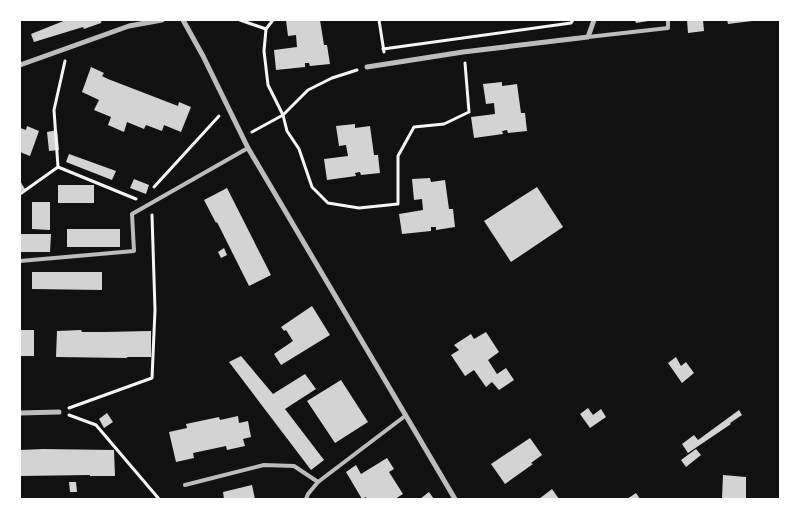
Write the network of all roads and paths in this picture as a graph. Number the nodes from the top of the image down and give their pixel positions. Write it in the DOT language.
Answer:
graph roads {
  1 [pos="162,20"];
  2 [pos="183,20"];
  3 [pos="240,20"];
  4 [pos="273,20"];
  5 [pos="379,20"];
  6 [pos="573,20"];
  7 [pos="594,20"];
  8 [pos="668,20"];
  9 [pos="266,29"];
  10 [pos="588,37"];
  11 [pos="460,38"];
  12 [pos="67,48"];
  13 [pos="383,49"];
  14 [pos="463,52"];
  15 [pos="386,64"];
  16 [pos="20,65"];
  17 [pos="367,67"];
  18 [pos="228,106"];
  19 [pos="283,115"];
  20 [pos="243,137"];
  21 [pos="248,148"];
  22 [pos="58,167"];
  23 [pos="20,194"];
  24 [pos="147,194"];
  25 [pos="141,201"];
  26 [pos="151,203"];
  27 [pos="20,261"];
  28 [pos="59,412"];
  29 [pos="20,413"];
  30 [pos="405,416"];
  31 [pos="318,482"];
  32 [pos="185,485"];
  33 [pos="159,499"];
  34 [pos="306,499"];
  35 [pos="455,499"];
  1 -- 12 [label="street"];
  2 -- 18 [label="street"];
  3 -- 9 [label="path"];
  4 -- 9 [label="path"];
  5 -- 13 [label="path"];
  6 -- 11 [label="path"];
  7 -- 10 [label="street"];
  8 -- 10 [label="lane"];
  9 -- 19 [label="path"];
  10 -- 14 [label="street"];
  11 -- 13 [label="path"];
  11 -- 14 [label="path"];
  12 -- 16 [label="street"];
  12 -- 22 [label="path"];
  13 -- 15 [label="path"];
  14 -- 15 [label="street"];
  14 -- 19 [label="path"];
  15 -- 17 [label="street"];
  17 -- 19 [label="path"];
  18 -- 20 [label="street"];
  18 -- 24 [label="path"];
  19 -- 20 [label="path"];
  20 -- 21 [label="street"];
  21 -- 26 [label="lane"];
  21 -- 30 [label="street"];
  22 -- 23 [label="path"];
  22 -- 25 [label="path"];
  26 -- 27 [label="lane"];
  26 -- 28 [label="path"];
  28 -- 29 [label="street"];
  28 -- 33 [label="path"];
  30 -- 31 [label="lane"];
  30 -- 35 [label="street"];
  31 -- 32 [label="lane"];
  31 -- 34 [label="lane"];
}
